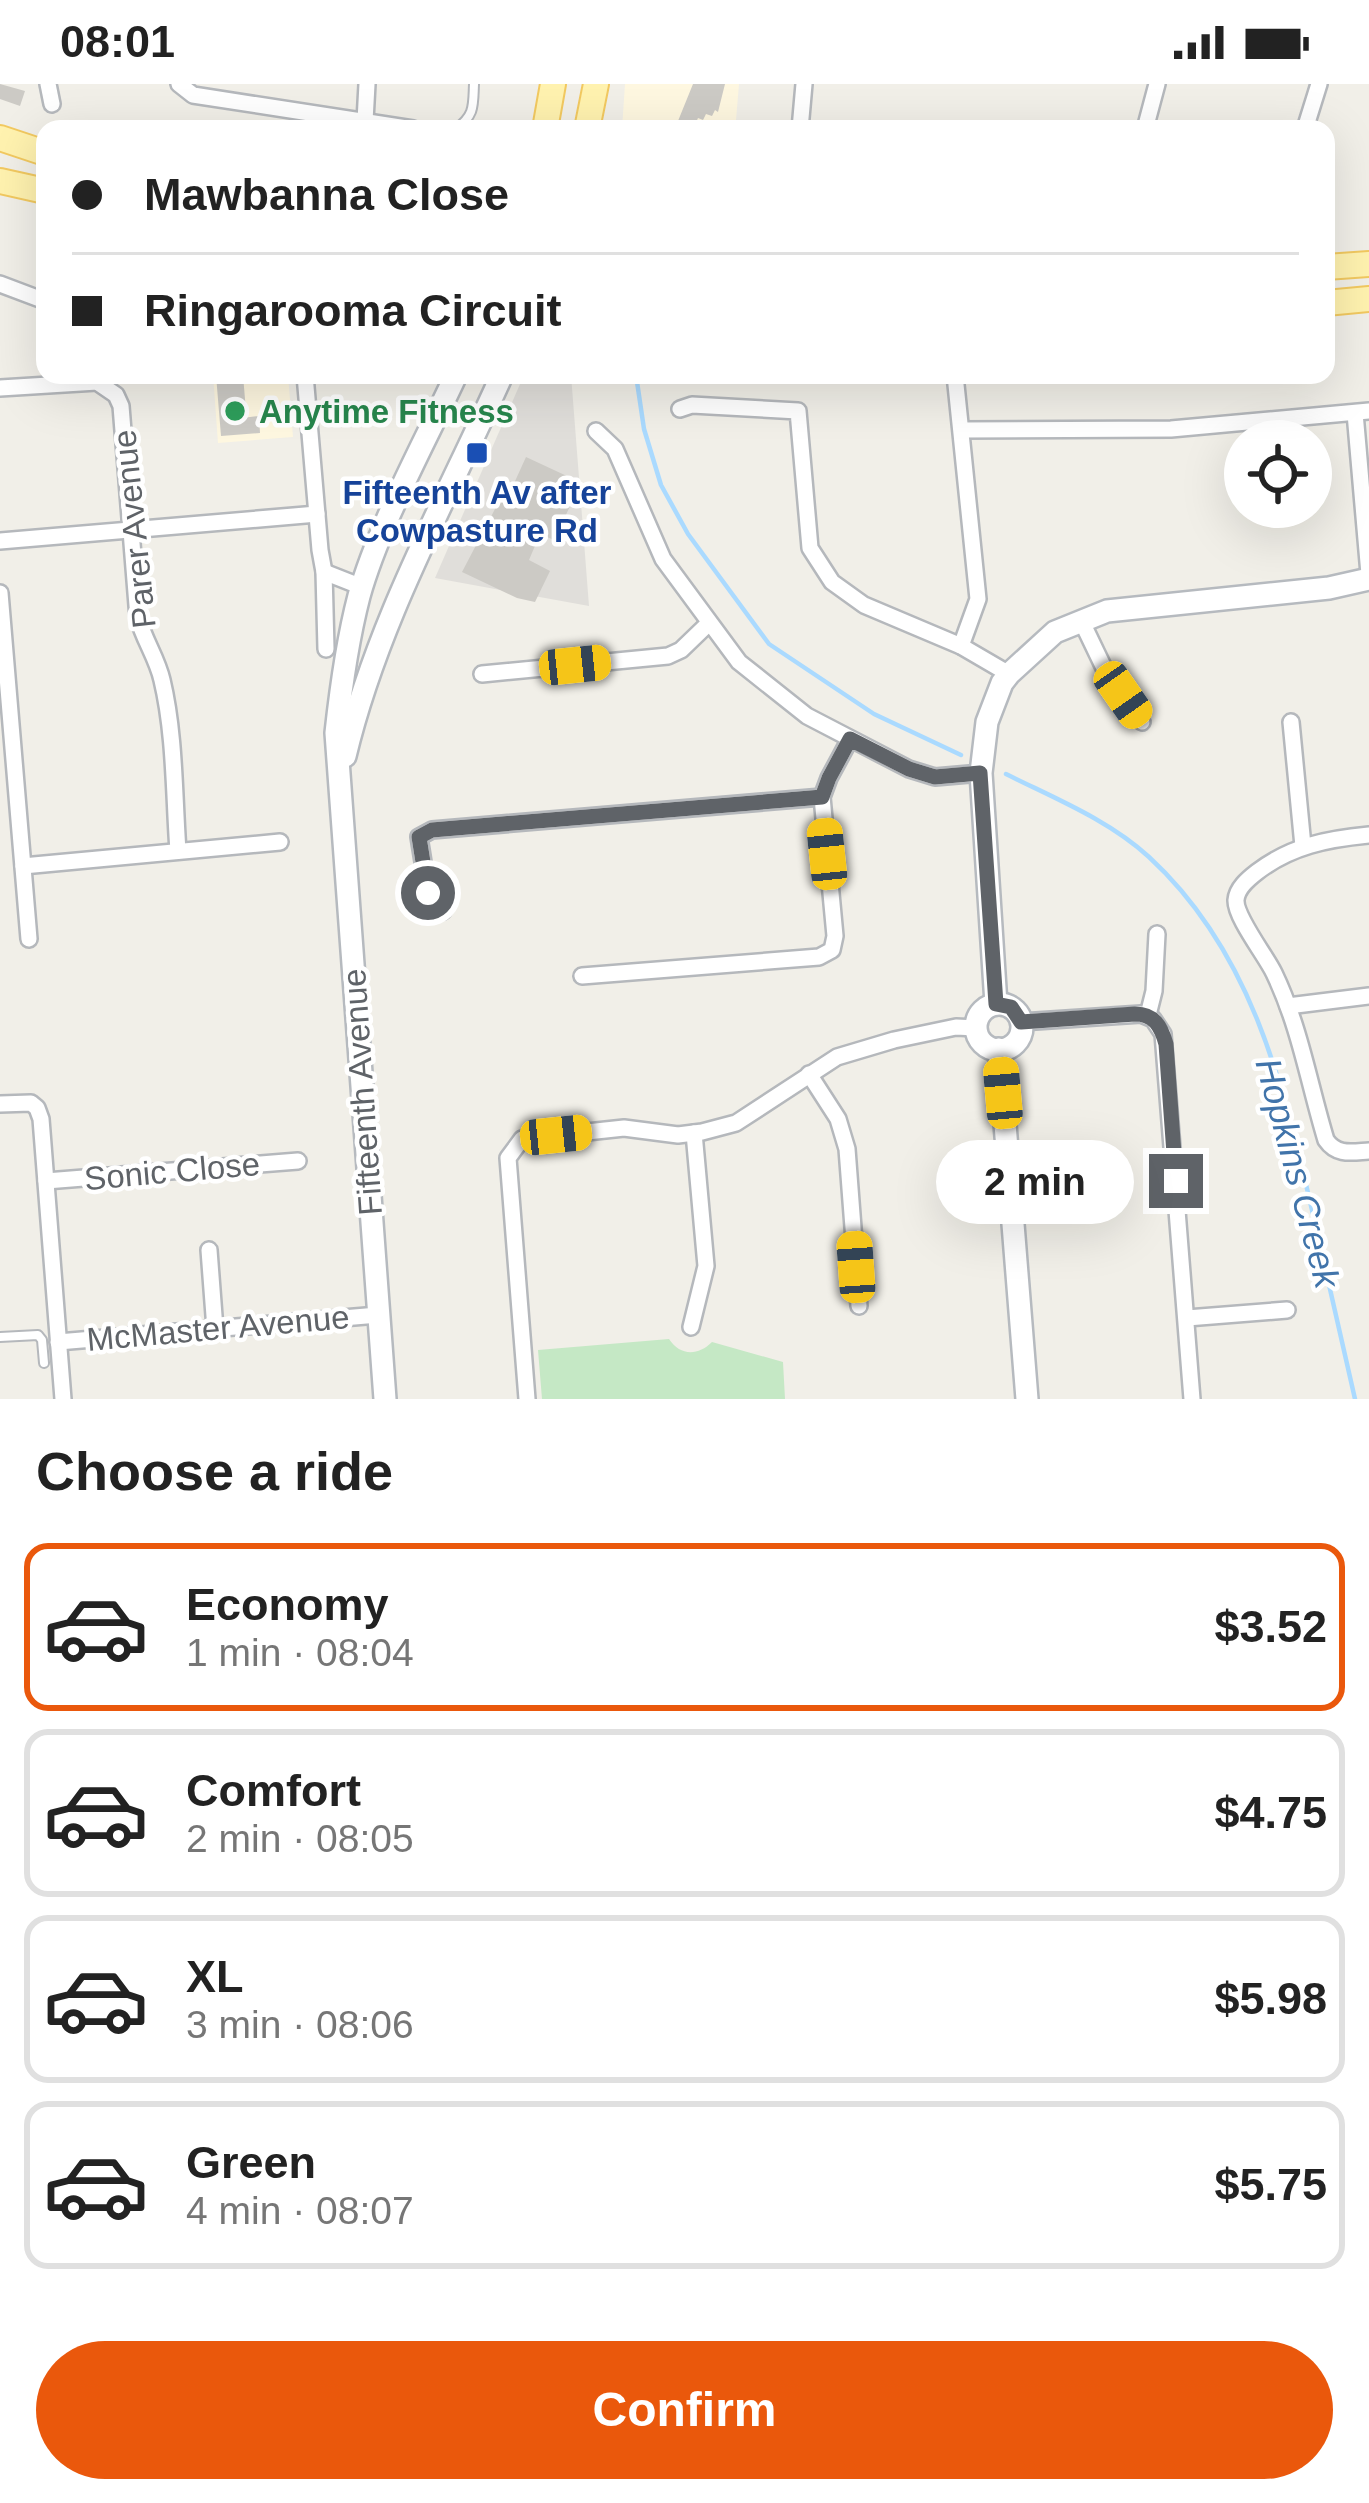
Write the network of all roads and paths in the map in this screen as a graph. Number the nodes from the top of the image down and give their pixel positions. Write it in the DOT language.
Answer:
graph roads {
  1 [pos="48,84"];
  2 [pos="179,84"];
  3 [pos="367,84"];
  4 [pos="474,84"];
  5 [pos="553,84"];
  6 [pos="596,84"];
  7 [pos="803,84"];
  8 [pos="1157,84"];
  9 [pos="1318,84"];
  10 [pos="52,104"];
  11 [pos="359,120"];
  12 [pos="365,120"];
  13 [pos="467,120"];
  14 [pos="546,120"];
  15 [pos="589,120"];
  16 [pos="801,120"];
  17 [pos="1147,120"];
  18 [pos="1308,120"];
  19 [pos="0,138"];
  20 [pos="36,150"];
  21 [pos="0,182"];
  22 [pos="36,189"];
  23 [pos="1369,264"];
  24 [pos="1335,266"];
  25 [pos="0,284"];
  26 [pos="36,298"];
  27 [pos="1369,299"];
  28 [pos="1335,302"];
  29 [pos="36,383"];
  30 [pos="101,384"];
  31 [pos="306,384"];
  32 [pos="452,384"];
  33 [pos="498,384"];
  34 [pos="956,384"];
  35 [pos="0,388"];
  36 [pos="680,409"];
  37 [pos="1362,412"];
  38 [pos="962,430"];
  39 [pos="596,431"];
  40 [pos="316,514"];
  41 [pos="131,530"];
  42 [pos="0,541"];
  43 [pos="324,572"];
  44 [pos="1369,576"];
  45 [pos="362,586"];
  46 [pos="0,593"];
  47 [pos="1081,620"];
  48 [pos="709,623"];
  49 [pos="961,646"];
  50 [pos="326,649"];
  51 [pos="482,674"];
  52 [pos="1009,674"];
  53 [pos="5,720"];
  54 [pos="1142,722"];
  55 [pos="1291,722"];
  56 [pos="850,739"];
  57 [pos="980,773"];
  58 [pos="338,786"];
  59 [pos="8,796"];
  60 [pos="822,797"];
  61 [pos="1369,835"];
  62 [pos="280,842"];
  63 [pos="1303,846"];
  64 [pos="178,851"];
  65 [pos="22,866"];
  66 [pos="443,911"];
  67 [pos="1157,934"];
  68 [pos="29,939"];
  69 [pos="582,976"];
  70 [pos="1369,996"];
  71 [pos="996,1004"];
  72 [pos="1288,1006"];
  73 [pos="1148,1016"];
  74 [pos="1021,1022"];
  75 [pos="976,1028"];
  76 [pos="999,1049"];
  77 [pos="809,1073"];
  78 [pos="0,1105"];
  79 [pos="694,1133"];
  80 [pos="1369,1151"];
  81 [pos="298,1161"];
  82 [pos="46,1181"];
  83 [pos="209,1250"];
  84 [pos="859,1306"];
  85 [pos="1287,1310"];
  86 [pos="378,1315"];
  87 [pos="1187,1318"];
  88 [pos="691,1327"];
  89 [pos="215,1329"];
  90 [pos="0,1337"];
  91 [pos="58,1342"];
  92 [pos="44,1363"];
  93 [pos="63,1399"];
  94 [pos="385,1399"];
  95 [pos="527,1399"];
  96 [pos="1027,1399"];
  97 [pos="1192,1399"];
  1 -- 10 [label="street"];
  2 -- 11 [label="street"];
  3 -- 12 [label="street"];
  4 -- 13 [label="lane"];
  5 -- 14 [label="main road"];
  6 -- 15 [label="main road"];
  7 -- 16 [label="street"];
  8 -- 17 [label="street"];
  9 -- 18 [label="street"];
  19 -- 20 [label="main road"];
  21 -- 22 [label="main road"];
  23 -- 24 [label="main road"];
  25 -- 26 [label="street"];
  27 -- 28 [label="main road"];
  29 -- 35 [label="street, Parer Avenue"];
  30 -- 41 [label="street, Parer Avenue"];
  31 -- 40 [label="street"];
  32 -- 45 [label="main road, Fifteenth Avenue"];
  33 -- 58 [label="main road, Fifteenth Avenue"];
  34 -- 38 [label="street"];
  36 -- 49 [label="street"];
  37 -- 38 [label="street"];
  37 -- 44 [label="street"];
  38 -- 49 [label="street"];
  39 -- 48 [label="street"];
  40 -- 41 [label="street"];
  40 -- 43 [label="street"];
  41 -- 42 [label="street"];
  41 -- 64 [label="street, Parer Avenue"];
  43 -- 45 [label="street"];
  43 -- 50 [label="street"];
  44 -- 47 [label="main road"];
  45 -- 58 [label="main road, Fifteenth Avenue"];
  46 -- 53 [label="street"];
  47 -- 52 [label="main road"];
  47 -- 54 [label="street"];
  48 -- 51 [label="street"];
  48 -- 56 [label="street"];
  49 -- 52 [label="street"];
  52 -- 57 [label="main road"];
  53 -- 59 [label="street"];
  55 -- 63 [label="street"];
  56 -- 57 [label="street"];
  56 -- 60 [label="street"];
  57 -- 71 [label="main road"];
  58 -- 86 [label="main road, Fifteenth Avenue"];
  59 -- 65 [label="street"];
  60 -- 66 [label="street"];
  60 -- 69 [label="street"];
  61 -- 63 [label="street"];
  62 -- 64 [label="street"];
  63 -- 72 [label="street"];
  64 -- 65 [label="street"];
  65 -- 68 [label="street"];
  67 -- 73 [label="street"];
  70 -- 72 [label="street"];
  71 -- 74 [label="main road"];
  71 -- 75 [label="main road"];
  72 -- 80 [label="street"];
  73 -- 74 [label="street"];
  73 -- 87 [label="street"];
  74 -- 76 [label="main road"];
  75 -- 76 [label="main road"];
  75 -- 77 [label="street"];
  76 -- 96 [label="main road"];
  77 -- 79 [label="street"];
  77 -- 84 [label="street"];
  78 -- 82 [label="street"];
  79 -- 88 [label="street"];
  79 -- 95 [label="street"];
  81 -- 82 [label="street, Sonic Close"];
  82 -- 91 [label="street"];
  83 -- 89 [label="street"];
  85 -- 87 [label="street"];
  86 -- 89 [label="street, McMaster Avenue"];
  86 -- 94 [label="main road, Fifteenth Avenue"];
  87 -- 97 [label="street"];
  89 -- 91 [label="street, McMaster Avenue"];
  90 -- 92 [label="lane"];
  91 -- 93 [label="street"];
}
